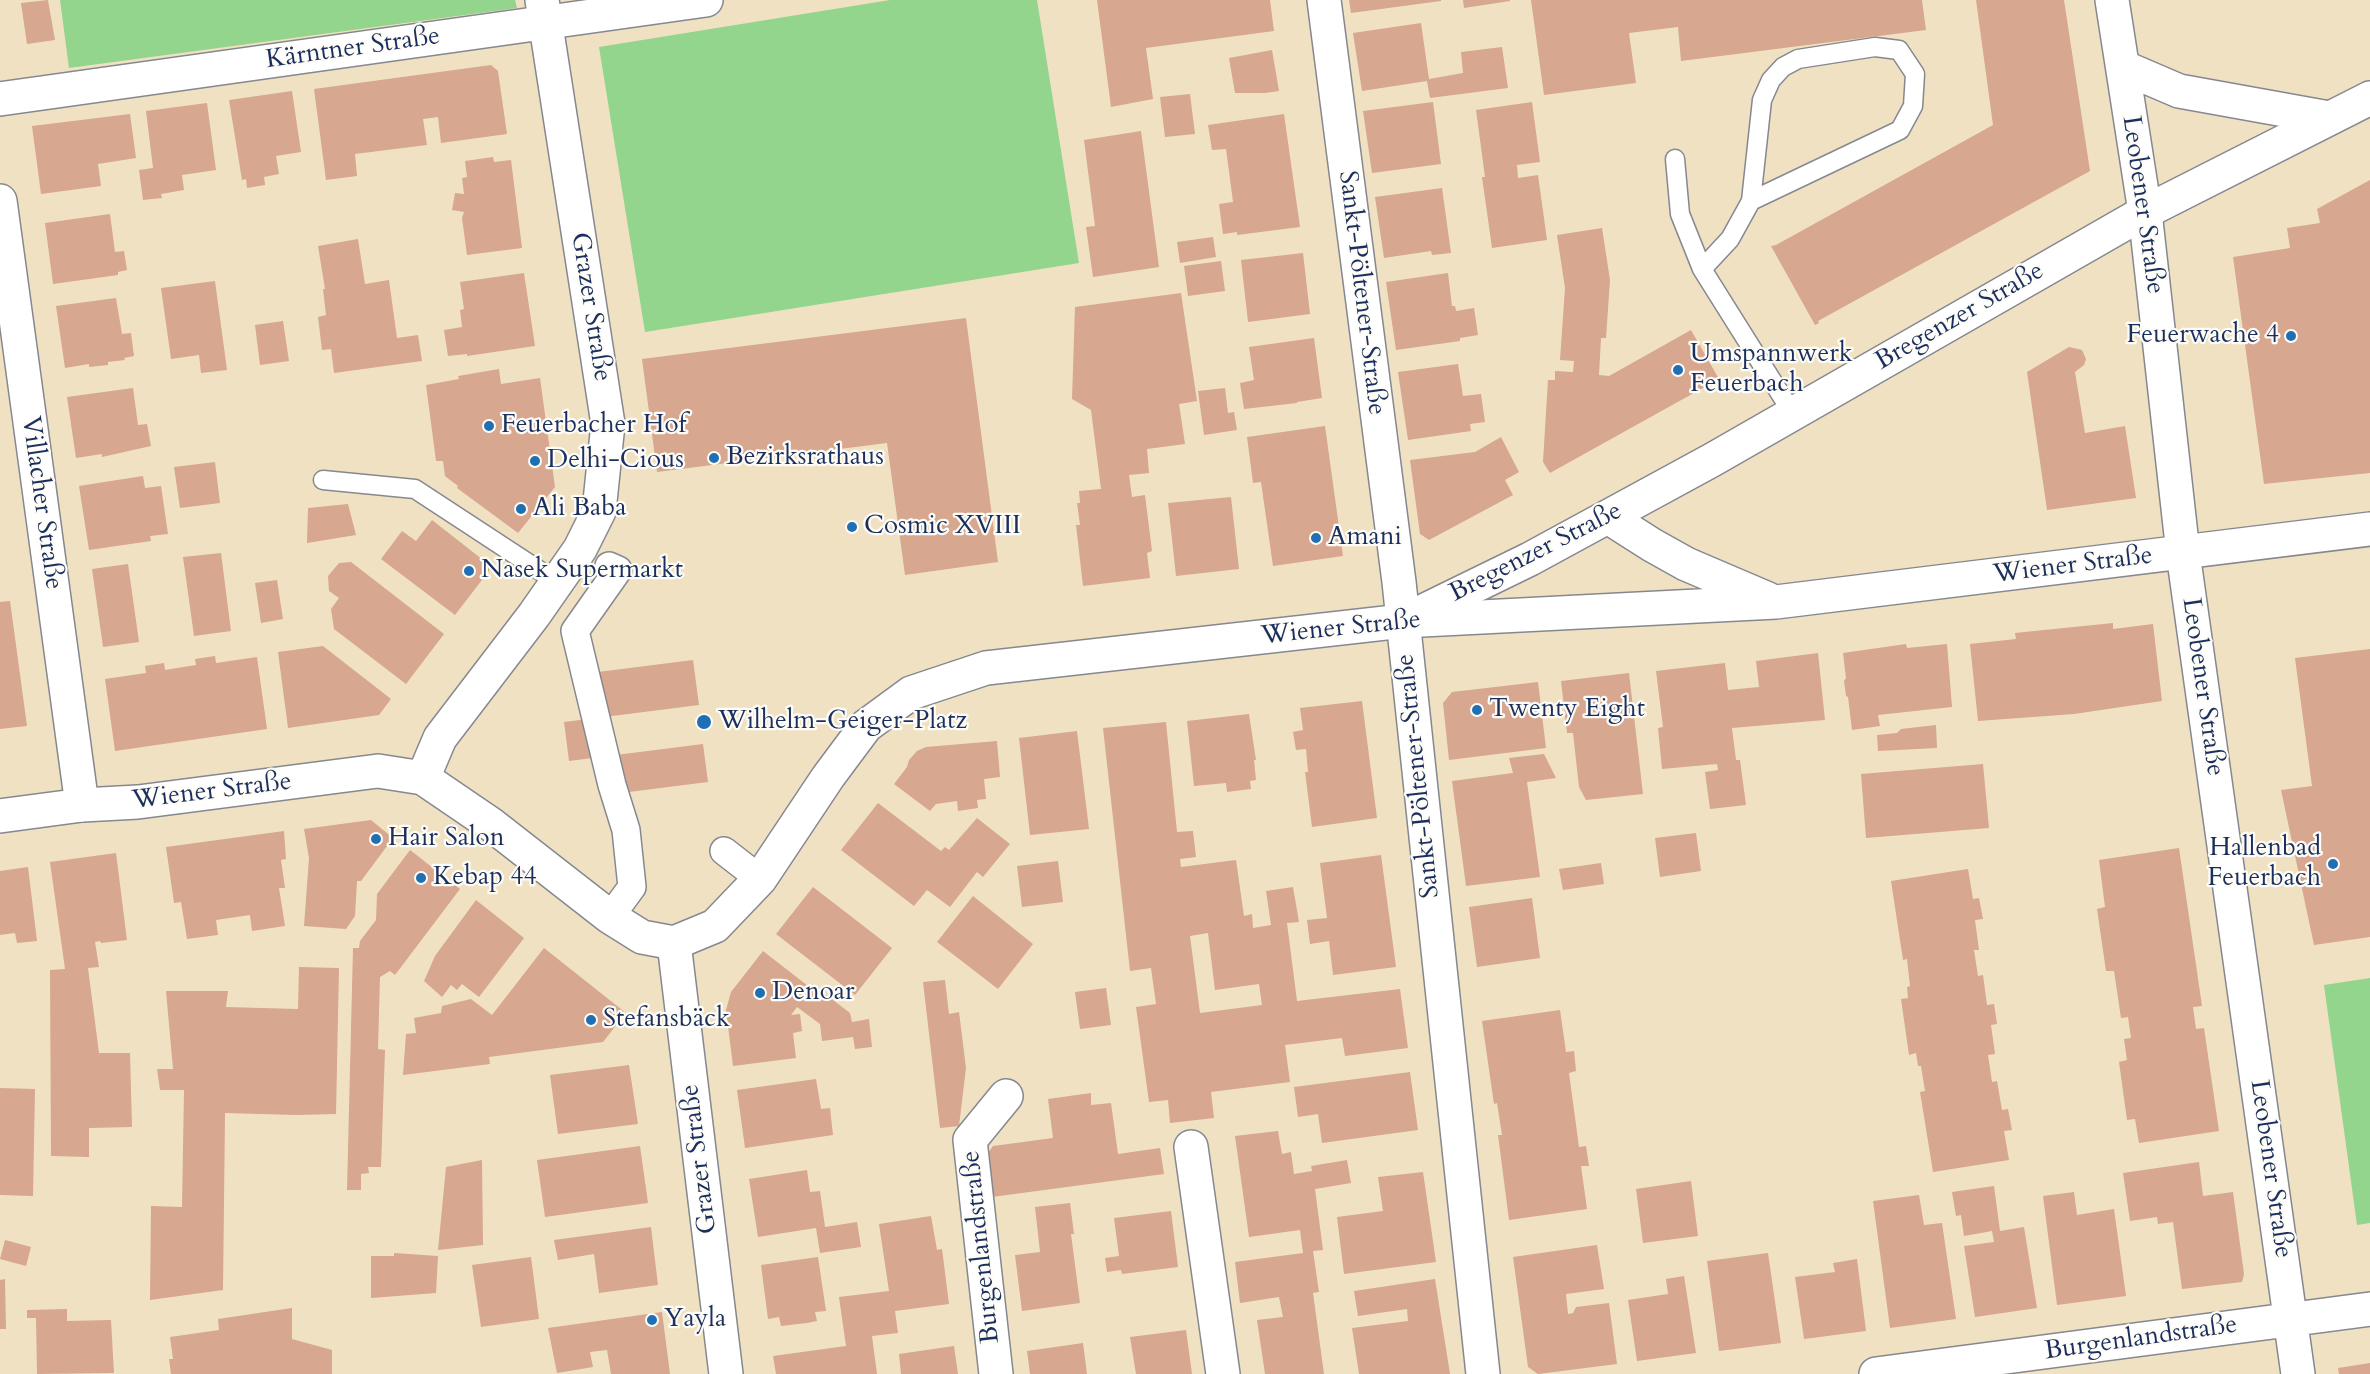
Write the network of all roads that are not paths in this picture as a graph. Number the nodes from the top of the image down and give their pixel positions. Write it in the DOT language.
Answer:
graph roads {
  1 [pos="706,0"];
  2 [pos="1324,0"];
  3 [pos="2112,0"];
  4 [pos="544,11"];
  5 [pos="2123,68"];
  6 [pos="2370,98"];
  7 [pos="0,99"];
  8 [pos="2329,118"];
  9 [pos="1675,159"];
  10 [pos="0,201"];
  11 [pos="1750,201"];
  12 [pos="2145,212"];
  13 [pos="1702,269"];
  14 [pos="1793,414"];
  15 [pos="323,480"];
  16 [pos="1608,517"];
  17 [pos="2370,530"];
  18 [pos="2183,553"];
  19 [pos="609,566"];
  20 [pos="557,582"];
  21 [pos="1776,602"];
  22 [pos="1403,621"];
  23 [pos="423,778"];
  24 [pos="82,805"];
  25 [pos="0,816"];
  26 [pos="724,852"];
  27 [pos="760,879"];
  28 [pos="610,917"];
  29 [pos="674,944"];
  30 [pos="1006,1096"];
  31 [pos="1191,1147"];
  32 [pos="2370,1309"];
  33 [pos="2292,1319"];
  34 [pos="726,1374"];
  35 [pos="996,1374"];
  36 [pos="1223,1374"];
  37 [pos="1483,1374"];
  38 [pos="1876,1374"];
  39 [pos="2298,1374"];
  1 -- 4 [label="street, Kärntner Straße"];
  2 -- 22 [label="street, Sankt-Pöltener-Straße"];
  3 -- 5 [label="street, Leobener Straße"];
  4 -- 7 [label="street, Kärntner Straße"];
  4 -- 20 [label="street, Grazer Straße"];
  5 -- 8 [label="street"];
  5 -- 12 [label="street, Leobener Straße"];
  6 -- 8 [label="street, Bregenzer Straße"];
  8 -- 12 [label="street, Bregenzer Straße"];
  9 -- 13 [label="lane"];
  10 -- 24 [label="street, Villacher Straße"];
  11 -- 11 [label="lane"];
  11 -- 13 [label="lane"];
  12 -- 14 [label="street, Bregenzer Straße"];
  12 -- 18 [label="street, Leobener Straße"];
  13 -- 14 [label="lane"];
  14 -- 16 [label="street, Bregenzer Straße"];
  15 -- 20 [label="lane"];
  16 -- 21 [label="street, Wiener Straße"];
  16 -- 22 [label="street, Bregenzer Straße"];
  17 -- 18 [label="street, Wiener Straße"];
  18 -- 21 [label="street, Wiener Straße"];
  18 -- 33 [label="street, Leobener Straße"];
  19 -- 28 [label="street"];
  20 -- 23 [label="street, Grazer Straße"];
  21 -- 22 [label="street, Wiener Straße"];
  22 -- 27 [label="street, Wiener Straße"];
  22 -- 37 [label="street, Sankt-Pöltener-Straße"];
  23 -- 24 [label="street, Wiener Straße"];
  23 -- 28 [label="street"];
  24 -- 25 [label="street, Wiener Straße"];
  26 -- 27 [label="street"];
  27 -- 29 [label="street"];
  28 -- 29 [label="street"];
  29 -- 34 [label="street, Grazer Straße"];
  30 -- 35 [label="street, Burgenlandstraße"];
  31 -- 36 [label="street"];
  32 -- 33 [label="street, Burgenlandstraße"];
  33 -- 38 [label="street, Burgenlandstraße"];
  33 -- 39 [label="street, Leobener Straße"];
}
